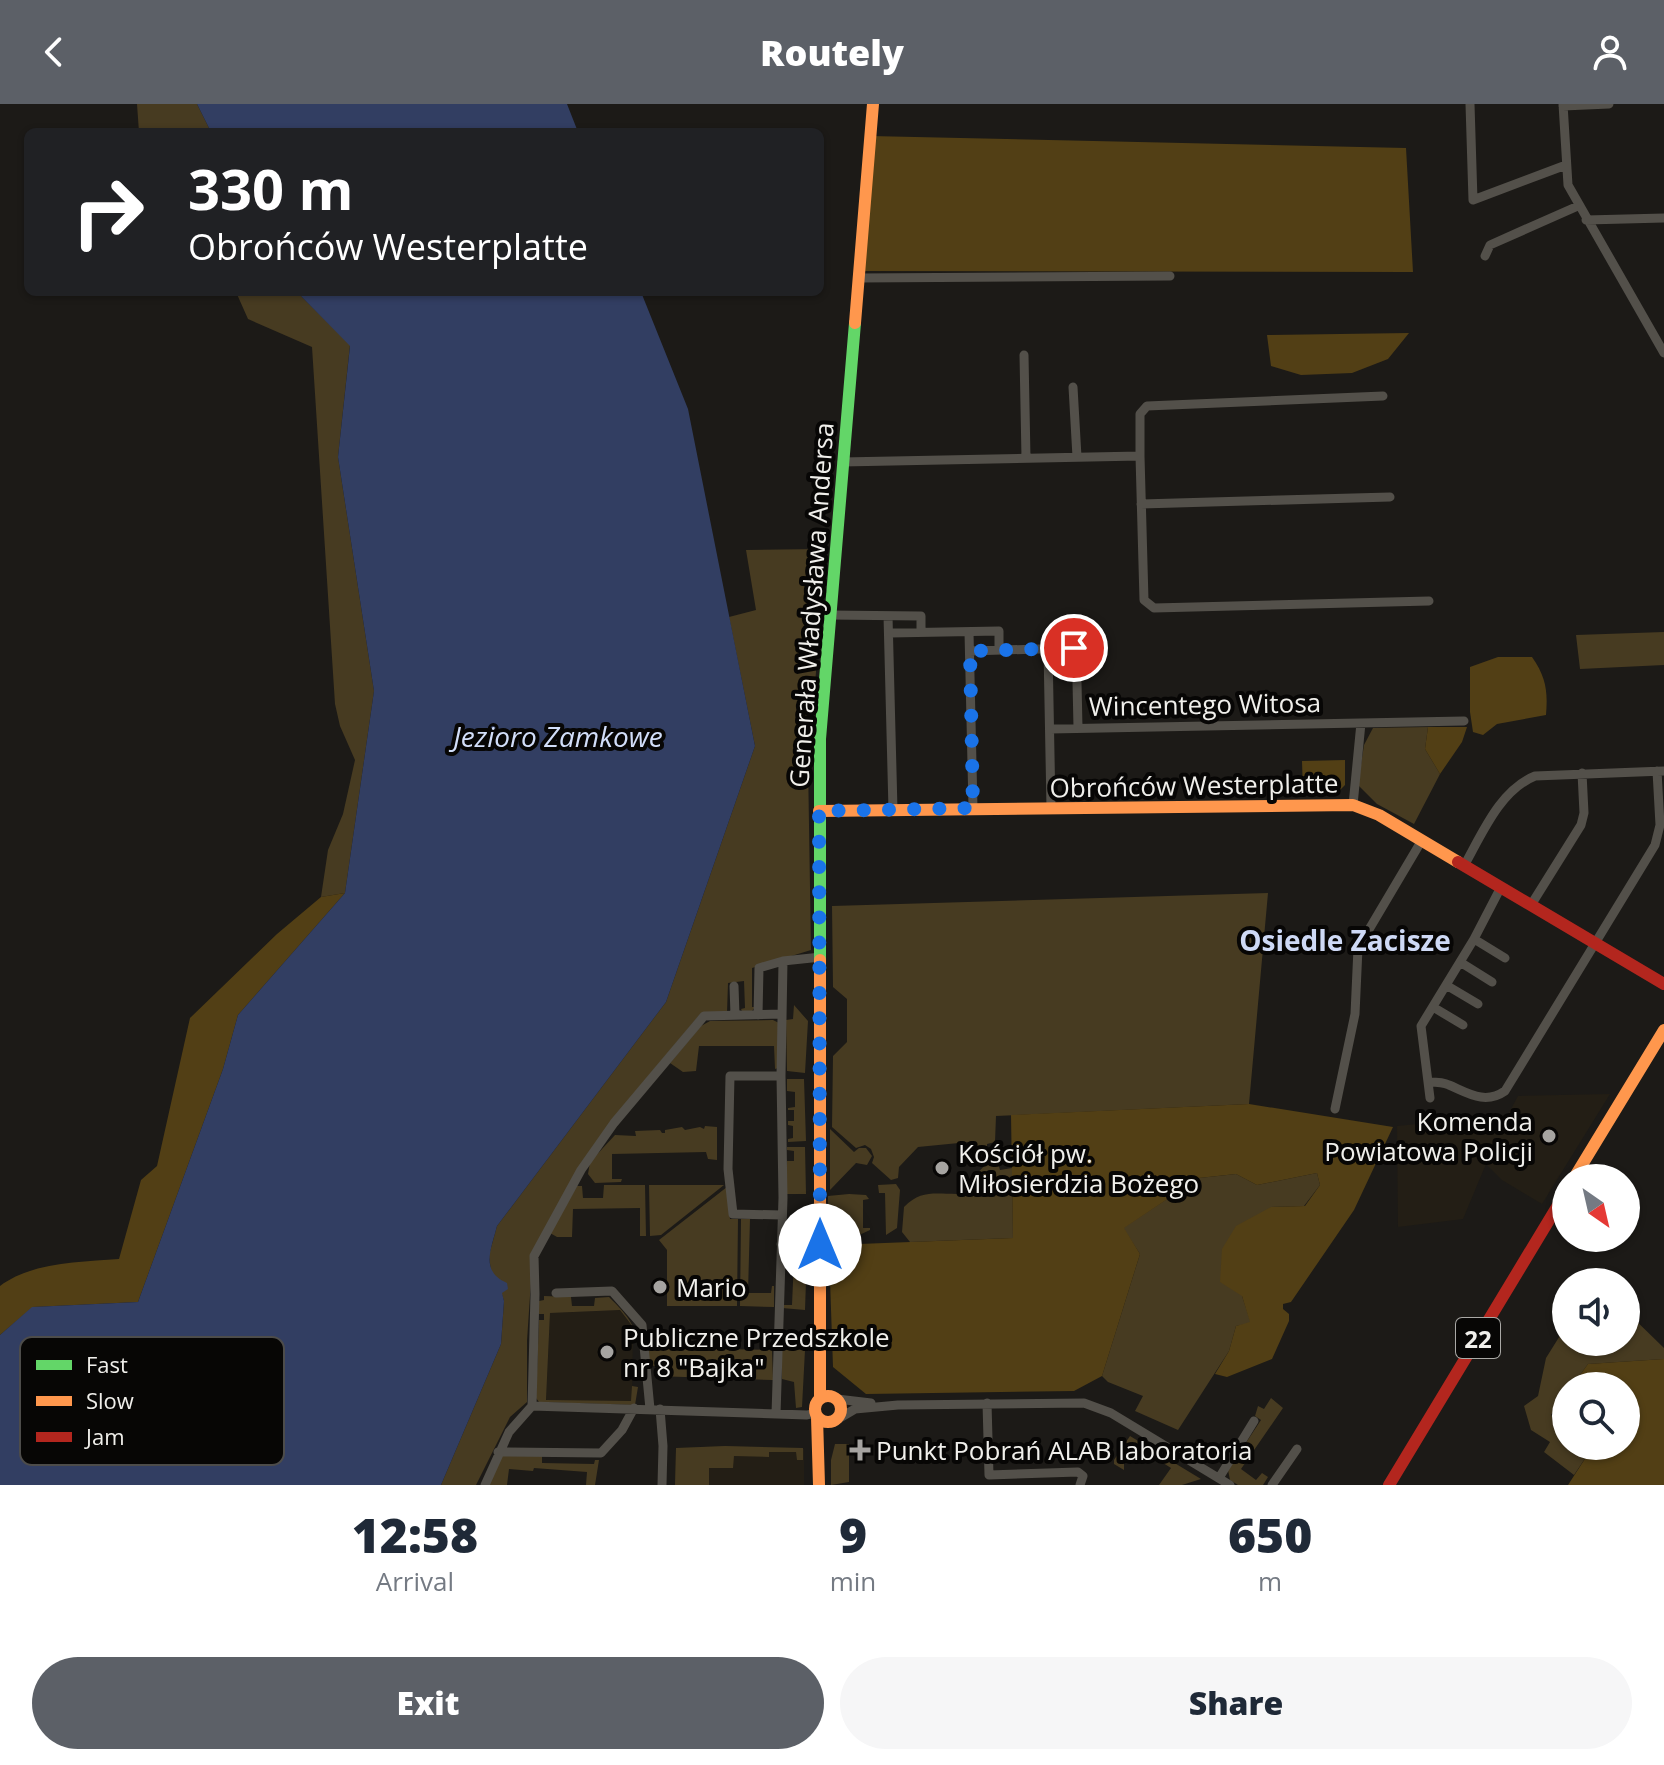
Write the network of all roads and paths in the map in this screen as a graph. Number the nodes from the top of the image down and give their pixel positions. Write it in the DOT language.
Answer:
graph roads {
  1 [pos="873,104"];
  2 [pos="1470,104"];
  3 [pos="1609,104"];
  4 [pos="1563,105"];
  5 [pos="1566,165"];
  6 [pos="1578,206"];
  7 [pos="1664,218"];
  8 [pos="1586,220"];
  9 [pos="1485,256"];
  10 [pos="1170,276"];
  11 [pos="858,278"];
  12 [pos="1664,353"];
  13 [pos="1024,355"];
  14 [pos="1073,387"];
  15 [pos="1383,396"];
  16 [pos="1140,456"];
  17 [pos="1077,457"];
  18 [pos="1026,458"];
  19 [pos="842,462"];
  20 [pos="1390,497"];
  21 [pos="1141,504"];
  22 [pos="1429,601"];
  23 [pos="829,615"];
  24 [pos="888,616"];
  25 [pos="921,632"];
  26 [pos="969,632"];
  27 [pos="890,633"];
  28 [pos="1074,648"];
  29 [pos="1048,649"];
  30 [pos="999,650"];
  31 [pos="970,651"];
  32 [pos="1077,682"];
  33 [pos="1464,721"];
  34 [pos="1361,723"];
  35 [pos="1078,728"];
  36 [pos="1050,729"];
  37 [pos="1661,771"];
  38 [pos="1582,773"];
  39 [pos="1353,805"];
  40 [pos="973,808"];
  41 [pos="1051,808"];
  42 [pos="893,810"];
  43 [pos="819,811"];
  44 [pos="1422,840"];
  45 [pos="1464,866"];
  46 [pos="1501,887"];
  47 [pos="1531,905"];
  48 [pos="1474,939"];
  49 [pos="1596,945"];
  50 [pos="821,957"];
  51 [pos="1505,958"];
  52 [pos="783,961"];
  53 [pos="1460,962"];
  54 [pos="1492,982"];
  55 [pos="1664,984"];
  56 [pos="1446,985"];
  57 [pos="734,986"];
  58 [pos="1478,1004"];
  59 [pos="1433,1007"];
  60 [pos="782,1014"];
  61 [pos="735,1015"];
  62 [pos="758,1015"];
  63 [pos="1463,1025"];
  64 [pos="1664,1030"];
  65 [pos="781,1076"];
  66 [pos="1429,1082"];
  67 [pos="1430,1098"];
  68 [pos="1335,1109"];
  69 [pos="1583,1164"];
  70 [pos="782,1215"];
  71 [pos="1552,1215"];
  72 [pos="781,1244"];
  73 [pos="820,1245"];
  74 [pos="556,1293"];
  75 [pos="819,1350"];
  76 [pos="835,1398"];
  77 [pos="820,1399"];
  78 [pos="987,1403"];
  79 [pos="898,1405"];
  80 [pos="532,1406"];
  81 [pos="634,1408"];
  82 [pos="655,1409"];
  83 [pos="776,1414"];
  84 [pos="816,1415"];
  85 [pos="835,1421"];
  86 [pos="1254,1421"];
  87 [pos="1297,1449"];
  88 [pos="498,1452"];
  89 [pos="819,1464"];
  90 [pos="1219,1478"];
  91 [pos="989,1480"];
  92 [pos="485,1485"];
  93 [pos="662,1485"];
  94 [pos="819,1485"];
  95 [pos="1080,1485"];
  96 [pos="1230,1485"];
  97 [pos="1272,1485"];
  98 [pos="1389,1485"];
  1 -- 11 [label="main road, Generała Władysława Andersa"];
  2 -- 5 [label="street"];
  3 -- 4 [label="street"];
  4 -- 5 [label="street"];
  5 -- 6 [label="street"];
  6 -- 8 [label="street"];
  6 -- 9 [label="street"];
  7 -- 8 [label="street"];
  8 -- 12 [label="street"];
  10 -- 11 [label="street"];
  11 -- 19 [label="main road, Generała Władysława Andersa"];
  13 -- 18 [label="street"];
  14 -- 17 [label="street"];
  15 -- 16 [label="street"];
  16 -- 17 [label="street"];
  16 -- 21 [label="street"];
  17 -- 18 [label="street"];
  18 -- 19 [label="street"];
  19 -- 23 [label="main road, Generała Władysława Andersa"];
  20 -- 21 [label="street"];
  21 -- 22 [label="street"];
  23 -- 24 [label="street"];
  23 -- 43 [label="main road, Generała Władysława Andersa"];
  24 -- 25 [label="street"];
  24 -- 27 [label="street"];
  25 -- 26 [label="street"];
  25 -- 27 [label="street"];
  26 -- 30 [label="street"];
  26 -- 31 [label="street"];
  27 -- 42 [label="street"];
  28 -- 29 [label="street"];
  29 -- 30 [label="street"];
  29 -- 36 [label="street"];
  30 -- 31 [label="street"];
  31 -- 40 [label="street"];
  32 -- 35 [label="street"];
  33 -- 34 [label="street, Wincentego Witosa"];
  34 -- 35 [label="street, Wincentego Witosa"];
  34 -- 39 [label="street"];
  35 -- 36 [label="street, Wincentego Witosa"];
  36 -- 41 [label="street"];
  37 -- 38 [label="street"];
  37 -- 49 [label="street"];
  38 -- 45 [label="street"];
  38 -- 47 [label="street"];
  39 -- 41 [label="main road, Obrońców Westerplatte"];
  39 -- 44 [label="main road, Obrońców Westerplatte"];
  40 -- 41 [label="main road, Obrońców Westerplatte"];
  40 -- 42 [label="main road, Obrońców Westerplatte"];
  42 -- 43 [label="main road, Obrońców Westerplatte"];
  43 -- 50 [label="main road, Generała Władysława Andersa"];
  44 -- 45 [label="main road, Obrońców Westerplatte"];
  44 -- 68 [label="street"];
  45 -- 46 [label="main road, Obrońców Westerplatte"];
  46 -- 47 [label="main road, Obrońców Westerplatte"];
  46 -- 48 [label="street"];
  47 -- 49 [label="main road, Obrońców Westerplatte"];
  48 -- 51 [label="street"];
  48 -- 53 [label="street"];
  49 -- 55 [label="main road, Obrońców Westerplatte"];
  49 -- 66 [label="street"];
  50 -- 52 [label="street"];
  50 -- 73 [label="main road, Generała Władysława Andersa"];
  52 -- 60 [label="street"];
  52 -- 62 [label="street"];
  53 -- 54 [label="street"];
  53 -- 56 [label="street"];
  56 -- 58 [label="street"];
  56 -- 59 [label="street"];
  57 -- 61 [label="street"];
  59 -- 63 [label="street"];
  59 -- 66 [label="street"];
  60 -- 62 [label="street"];
  60 -- 65 [label="street"];
  61 -- 62 [label="street"];
  61 -- 80 [label="street"];
  64 -- 69 [label="main road"];
  65 -- 70 [label="street"];
  65 -- 70 [label="street"];
  66 -- 67 [label="street"];
  70 -- 72 [label="street"];
  71 -- 98 [label="main road, 22"];
  72 -- 73 [label="street"];
  72 -- 83 [label="street"];
  73 -- 75 [label="main road, Generała Władysława Andersa"];
  74 -- 82 [label="street"];
  75 -- 76 [label="main road, Generała Władysława Andersa"];
  75 -- 77 [label="main road, Generała Władysława Andersa"];
  76 -- 77 [label="main road"];
  76 -- 79 [label="street"];
  76 -- 85 [label="main road"];
  77 -- 84 [label="main road"];
  78 -- 79 [label="street"];
  78 -- 90 [label="street"];
  78 -- 91 [label="street"];
  79 -- 85 [label="street"];
  80 -- 81 [label="street"];
  80 -- 88 [label="street"];
  81 -- 82 [label="street"];
  81 -- 88 [label="street"];
  82 -- 83 [label="street"];
  82 -- 93 [label="street"];
  83 -- 84 [label="street"];
  84 -- 85 [label="main road"];
  84 -- 89 [label="main road"];
  85 -- 89 [label="main road"];
  86 -- 90 [label="street"];
  87 -- 97 [label="street"];
  88 -- 92 [label="street"];
  89 -- 94 [label="main road"];
  90 -- 96 [label="street"];
  91 -- 95 [label="street"];
}
